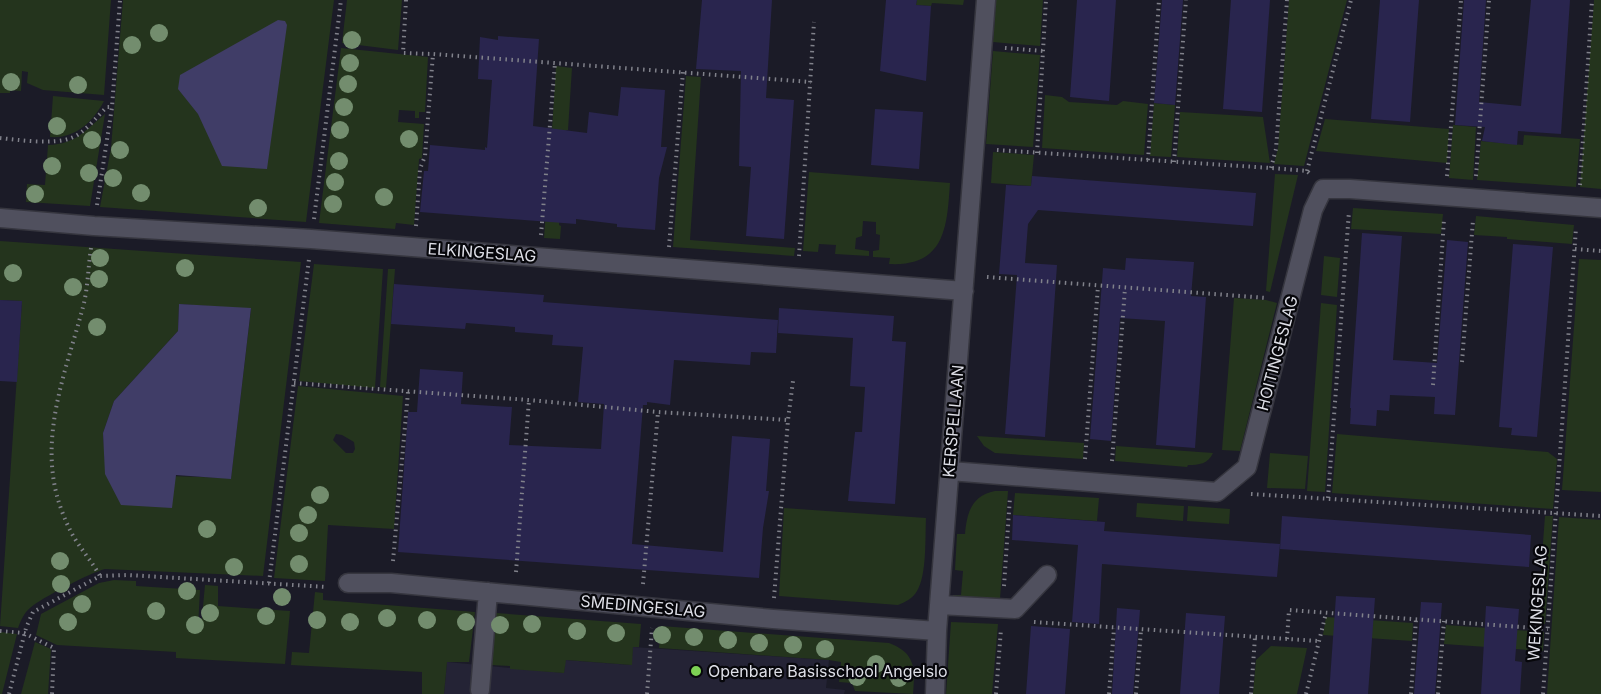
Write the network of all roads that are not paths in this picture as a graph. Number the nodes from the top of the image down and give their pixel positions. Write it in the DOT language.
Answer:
graph roads {
  1 [pos="986,0"];
  2 [pos="1601,208"];
  3 [pos="0,218"];
  4 [pos="964,283"];
  5 [pos="950,471"];
  6 [pos="1047,575"];
  7 [pos="348,583"];
  8 [pos="488,592"];
  9 [pos="939,605"];
  10 [pos="937,631"];
  11 [pos="480,690"];
  12 [pos="935,694"];
  1 -- 4 [label="street, KERSPELLAAN"];
  2 -- 5 [label="street, HOITINGESLAG"];
  3 -- 4 [label="street, ELKINGESLAG"];
  4 -- 5 [label="street, KERSPELLAAN"];
  5 -- 9 [label="street, KERSPELLAAN"];
  6 -- 9 [label="street"];
  7 -- 8 [label="street, SMEDINGESLAG"];
  8 -- 10 [label="street, SMEDINGESLAG"];
  8 -- 11 [label="street"];
  9 -- 10 [label="street, KERSPELLAAN"];
  10 -- 12 [label="street, KERSPELLAAN"];
}
